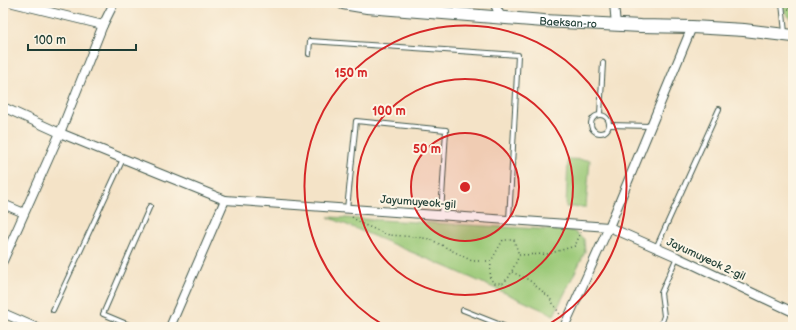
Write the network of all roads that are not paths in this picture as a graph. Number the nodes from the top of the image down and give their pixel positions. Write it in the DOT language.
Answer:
graph roads {
  1 [pos="13,3"];
  2 [pos="114,3"];
  3 [pos="343,3"];
  4 [pos="494,3"];
  5 [pos="614,3"];
  6 [pos="782,3"];
  7 [pos="501,17"];
  8 [pos="103,25"];
  9 [pos="616,25"];
  10 [pos="692,27"];
  11 [pos="789,36"];
  12 [pos="309,54"];
  13 [pos="603,63"];
  14 [pos="3,107"];
  15 [pos="719,109"];
  16 [pos="600,114"];
  17 [pos="610,125"];
  18 [pos="651,126"];
  19 [pos="60,133"];
  20 [pos="123,158"];
  21 [pos="226,200"];
  22 [pos="3,204"];
  23 [pos="150,206"];
  24 [pos="348,209"];
  25 [pos="24,213"];
  26 [pos="441,215"];
  27 [pos="509,220"];
  28 [pos="609,227"];
  29 [pos="656,248"];
  30 [pos="677,257"];
  31 [pos="3,262"];
  32 [pos="53,310"];
  33 [pos="463,310"];
  34 [pos="3,312"];
  35 [pos="793,312"];
  36 [pos="565,325"];
  37 [pos="34,327"];
  38 [pos="134,327"];
  39 [pos="170,327"];
  40 [pos="506,327"];
  41 [pos="660,327"];
  1 -- 8 [label="street"];
  2 -- 8 [label="street"];
  3 -- 7 [label="main road, Baeksan-ro"];
  4 -- 7 [label="street"];
  5 -- 9 [label="street"];
  6 -- 11 [label="lane"];
  7 -- 9 [label="main road, Baeksan-ro"];
  8 -- 19 [label="street"];
  9 -- 10 [label="main road, Baeksan-ro"];
  10 -- 11 [label="main road, Baeksan-ro"];
  10 -- 18 [label="street"];
  12 -- 27 [label="lane"];
  13 -- 16 [label="lane"];
  14 -- 19 [label="street, Jayumuyeok-gil"];
  15 -- 29 [label="lane"];
  16 -- 17 [label="lane"];
  16 -- 17 [label="lane"];
  17 -- 18 [label="lane"];
  18 -- 28 [label="street"];
  19 -- 20 [label="street, Jayumuyeok-gil"];
  19 -- 25 [label="street"];
  20 -- 21 [label="street, Jayumuyeok-gil"];
  20 -- 32 [label="lane"];
  21 -- 24 [label="street, Jayumuyeok-gil"];
  21 -- 39 [label="street"];
  22 -- 25 [label="street"];
  23 -- 38 [label="lane"];
  24 -- 26 [label="street, Jayumuyeok-gil"];
  24 -- 26 [label="lane"];
  25 -- 31 [label="street"];
  26 -- 27 [label="street, Jayumuyeok-gil"];
  27 -- 28 [label="street, Jayumuyeok-gil"];
  28 -- 29 [label="street, Jayumuyeok 2-gil"];
  28 -- 36 [label="street"];
  29 -- 30 [label="street, Jayumuyeok 2-gil"];
  30 -- 35 [label="street, Jayumuyeok 2-gil"];
  30 -- 41 [label="lane"];
  33 -- 40 [label="lane"];
  34 -- 37 [label="street"];
}
